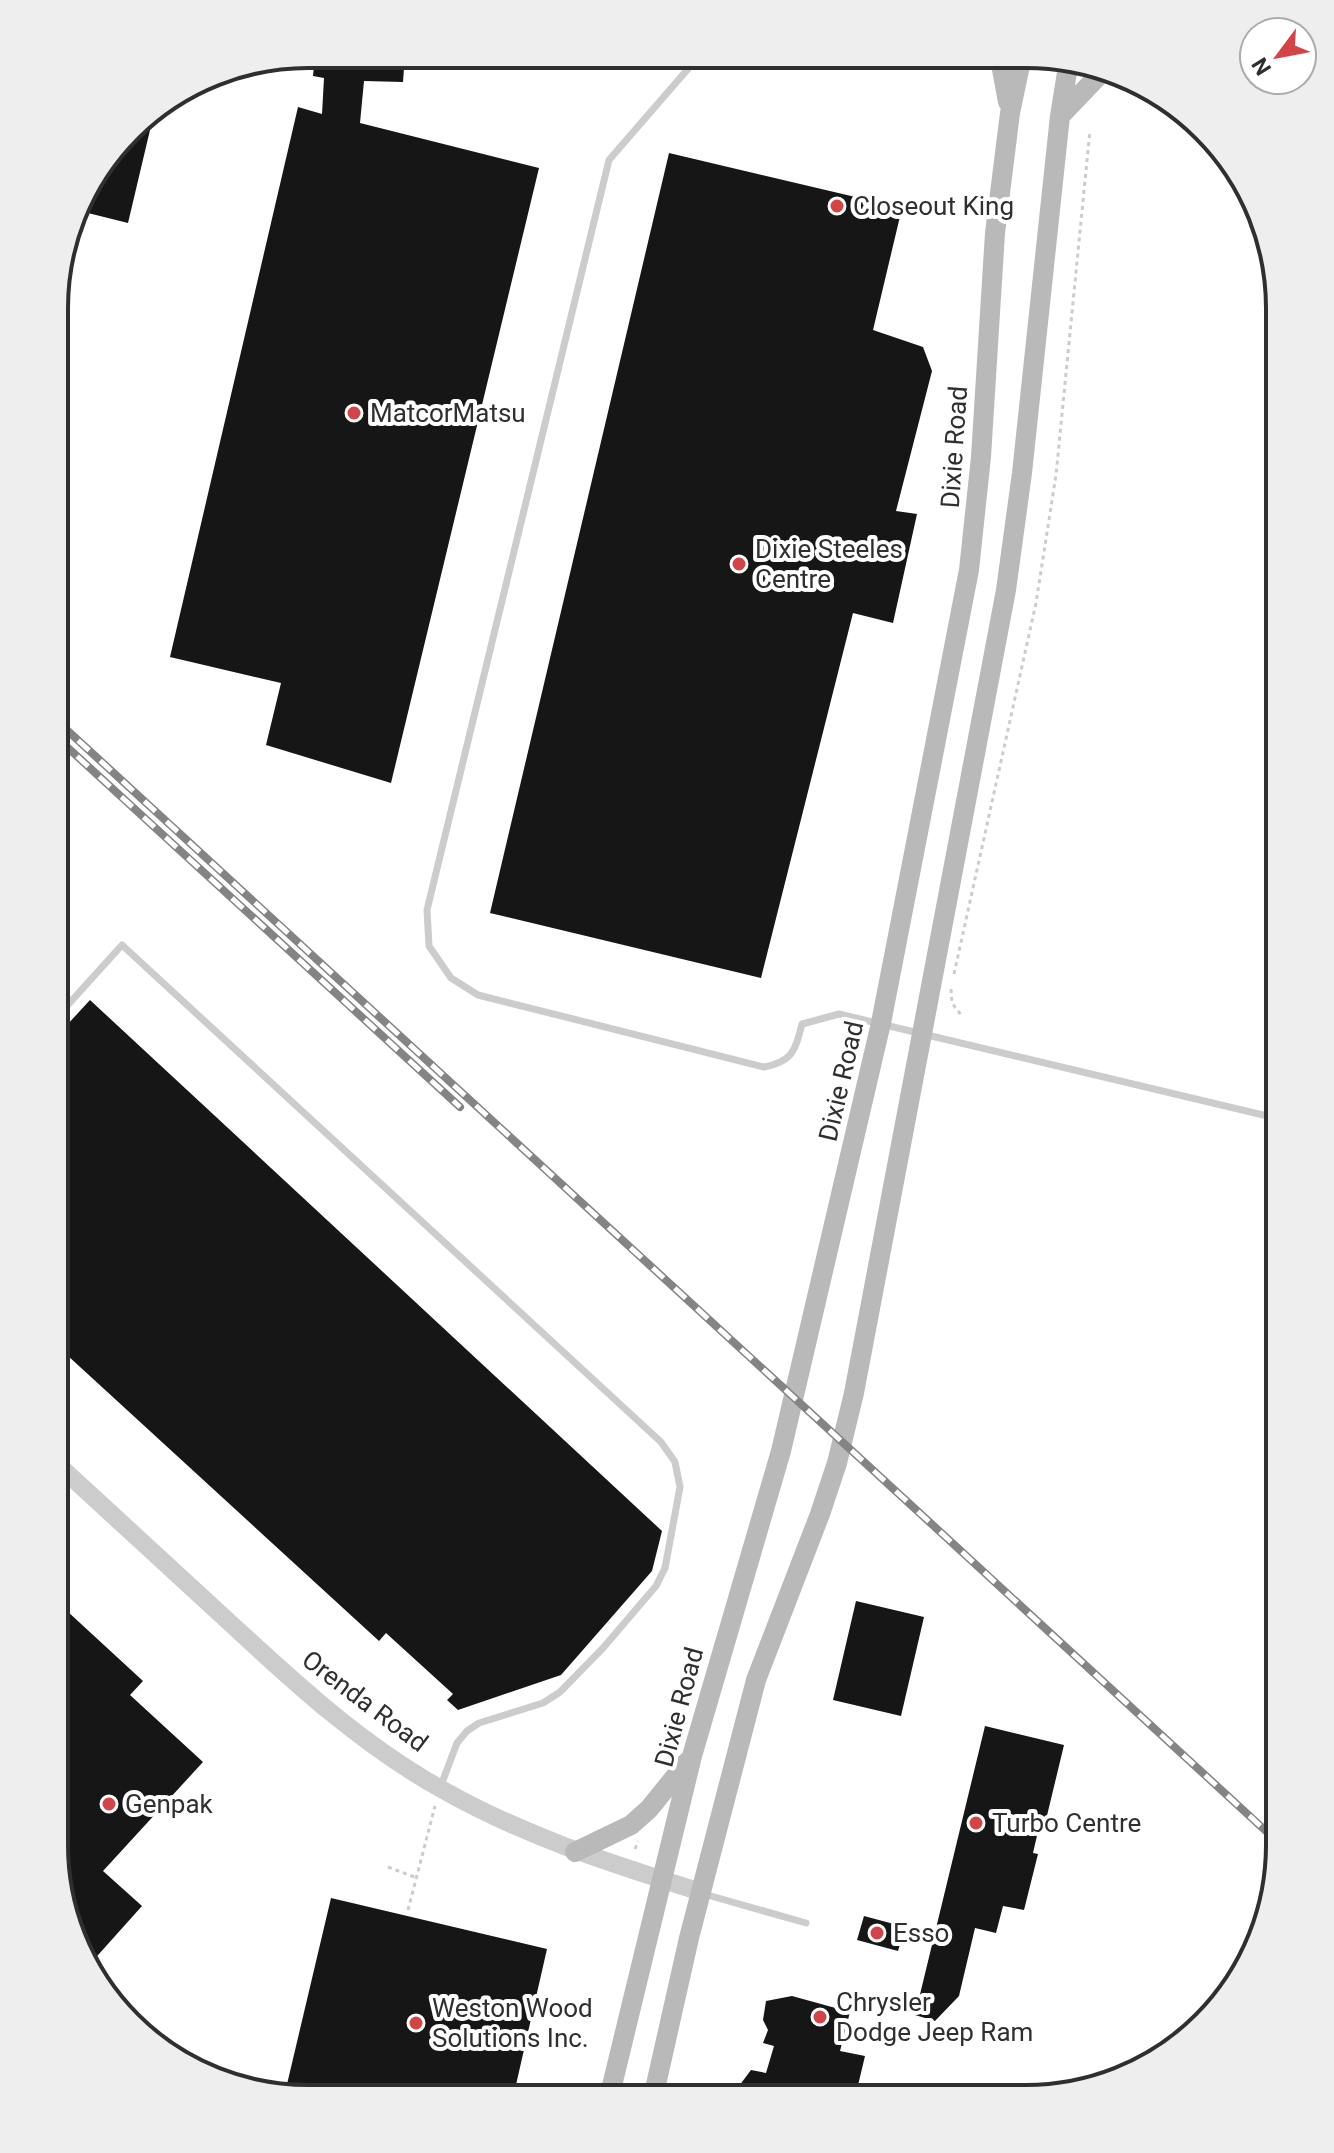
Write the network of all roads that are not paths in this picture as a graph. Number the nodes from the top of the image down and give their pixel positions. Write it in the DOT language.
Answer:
graph roads {
  1 [pos="688,68"];
  2 [pos="1002,68"];
  3 [pos="1019,68"];
  4 [pos="1067,72"];
  5 [pos="1096,79"];
  6 [pos="1010,113"];
  7 [pos="1060,116"];
  8 [pos="68,1005"];
  9 [pos="881,1023"];
  10 [pos="921,1033"];
  11 [pos="1265,1116"];
  12 [pos="68,1474"];
  13 [pos="692,1756"];
  14 [pos="440,1788"];
  15 [pos="575,1852"];
  16 [pos="662,1880"];
  17 [pos="701,1892"];
  18 [pos="806,1923"];
  19 [pos="612,2085"];
  20 [pos="656,2085"];
  1 -- 9 [label="lane"];
  2 -- 6 [label="main road"];
  3 -- 6 [label="main road, Dixie Road"];
  4 -- 7 [label="main road"];
  5 -- 7 [label="main road"];
  6 -- 9 [label="main road, Dixie Road"];
  7 -- 10 [label="main road"];
  8 -- 14 [label="lane"];
  9 -- 10 [label="lane"];
  9 -- 13 [label="main road, Dixie Road"];
  10 -- 11 [label="lane"];
  10 -- 17 [label="main road"];
  12 -- 14 [label="street, Orenda Road"];
  13 -- 15 [label="main road"];
  13 -- 16 [label="main road, Dixie Road"];
  14 -- 15 [label="street, Orenda Road"];
  15 -- 16 [label="street, Orenda Road"];
  16 -- 17 [label="street, Orenda Road"];
  16 -- 19 [label="main road, Dixie Road"];
  17 -- 18 [label="lane"];
  17 -- 20 [label="main road"];
}
